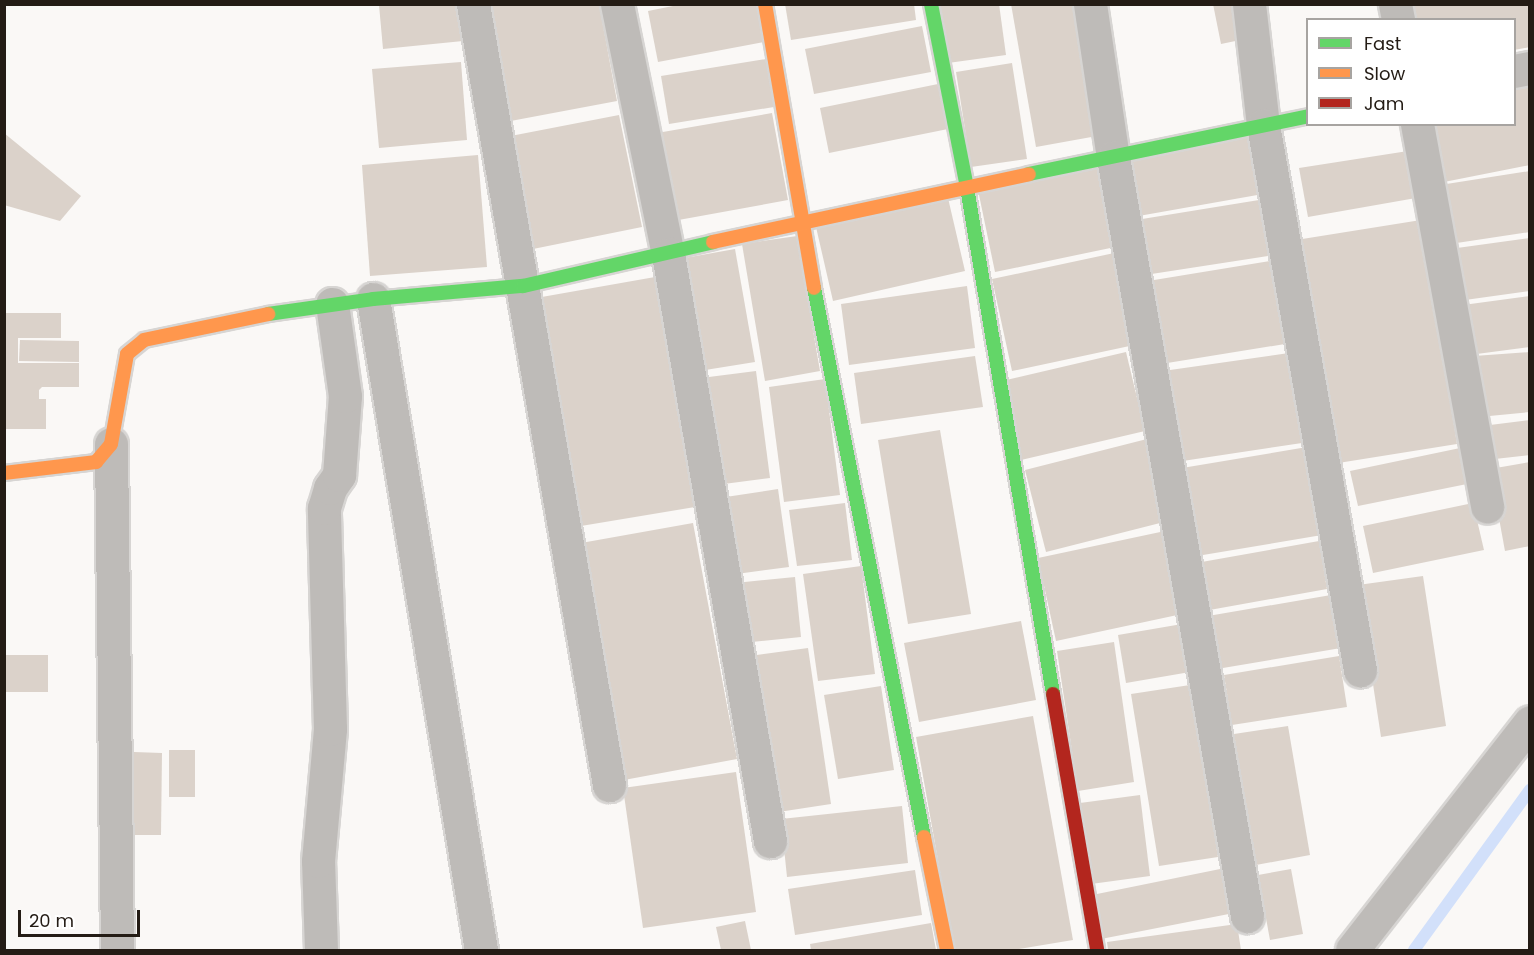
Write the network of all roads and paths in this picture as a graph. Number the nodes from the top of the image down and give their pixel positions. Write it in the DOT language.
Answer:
graph roads {
  1 [pos="473,4"];
  2 [pos="617,4"];
  3 [pos="765,4"];
  4 [pos="930,4"];
  5 [pos="1090,4"];
  6 [pos="1249,4"];
  7 [pos="1306,116"];
  8 [pos="1263,125"];
  9 [pos="1417,126"];
  10 [pos="1113,157"];
  11 [pos="967,188"];
  12 [pos="801,222"];
  13 [pos="668,254"];
  14 [pos="523,286"];
  15 [pos="373,299"];
  16 [pos="333,304"];
  17 [pos="111,444"];
  18 [pos="4,473"];
  19 [pos="1487,507"];
  20 [pos="1360,670"];
  21 [pos="1530,722"];
  22 [pos="609,785"];
  23 [pos="770,841"];
  24 [pos="1247,916"];
  25 [pos="117,951"];
  26 [pos="321,951"];
  27 [pos="481,951"];
  28 [pos="947,951"];
  29 [pos="1097,951"];
  30 [pos="1352,951"];
  1 -- 14 [label="street"];
  2 -- 13 [label="street"];
  3 -- 12 [label="street"];
  4 -- 11 [label="street"];
  5 -- 10 [label="street"];
  6 -- 8 [label="street"];
  7 -- 8 [label="street"];
  8 -- 10 [label="street"];
  8 -- 20 [label="street"];
  9 -- 19 [label="street"];
  10 -- 11 [label="street"];
  10 -- 24 [label="street"];
  11 -- 12 [label="street"];
  11 -- 29 [label="street"];
  12 -- 13 [label="street"];
  12 -- 28 [label="street"];
  13 -- 14 [label="street"];
  13 -- 23 [label="street"];
  14 -- 15 [label="street"];
  14 -- 22 [label="street"];
  15 -- 16 [label="street"];
  15 -- 27 [label="street"];
  16 -- 17 [label="street"];
  16 -- 26 [label="street"];
  17 -- 18 [label="street"];
  17 -- 25 [label="street"];
  21 -- 30 [label="street"];
}
